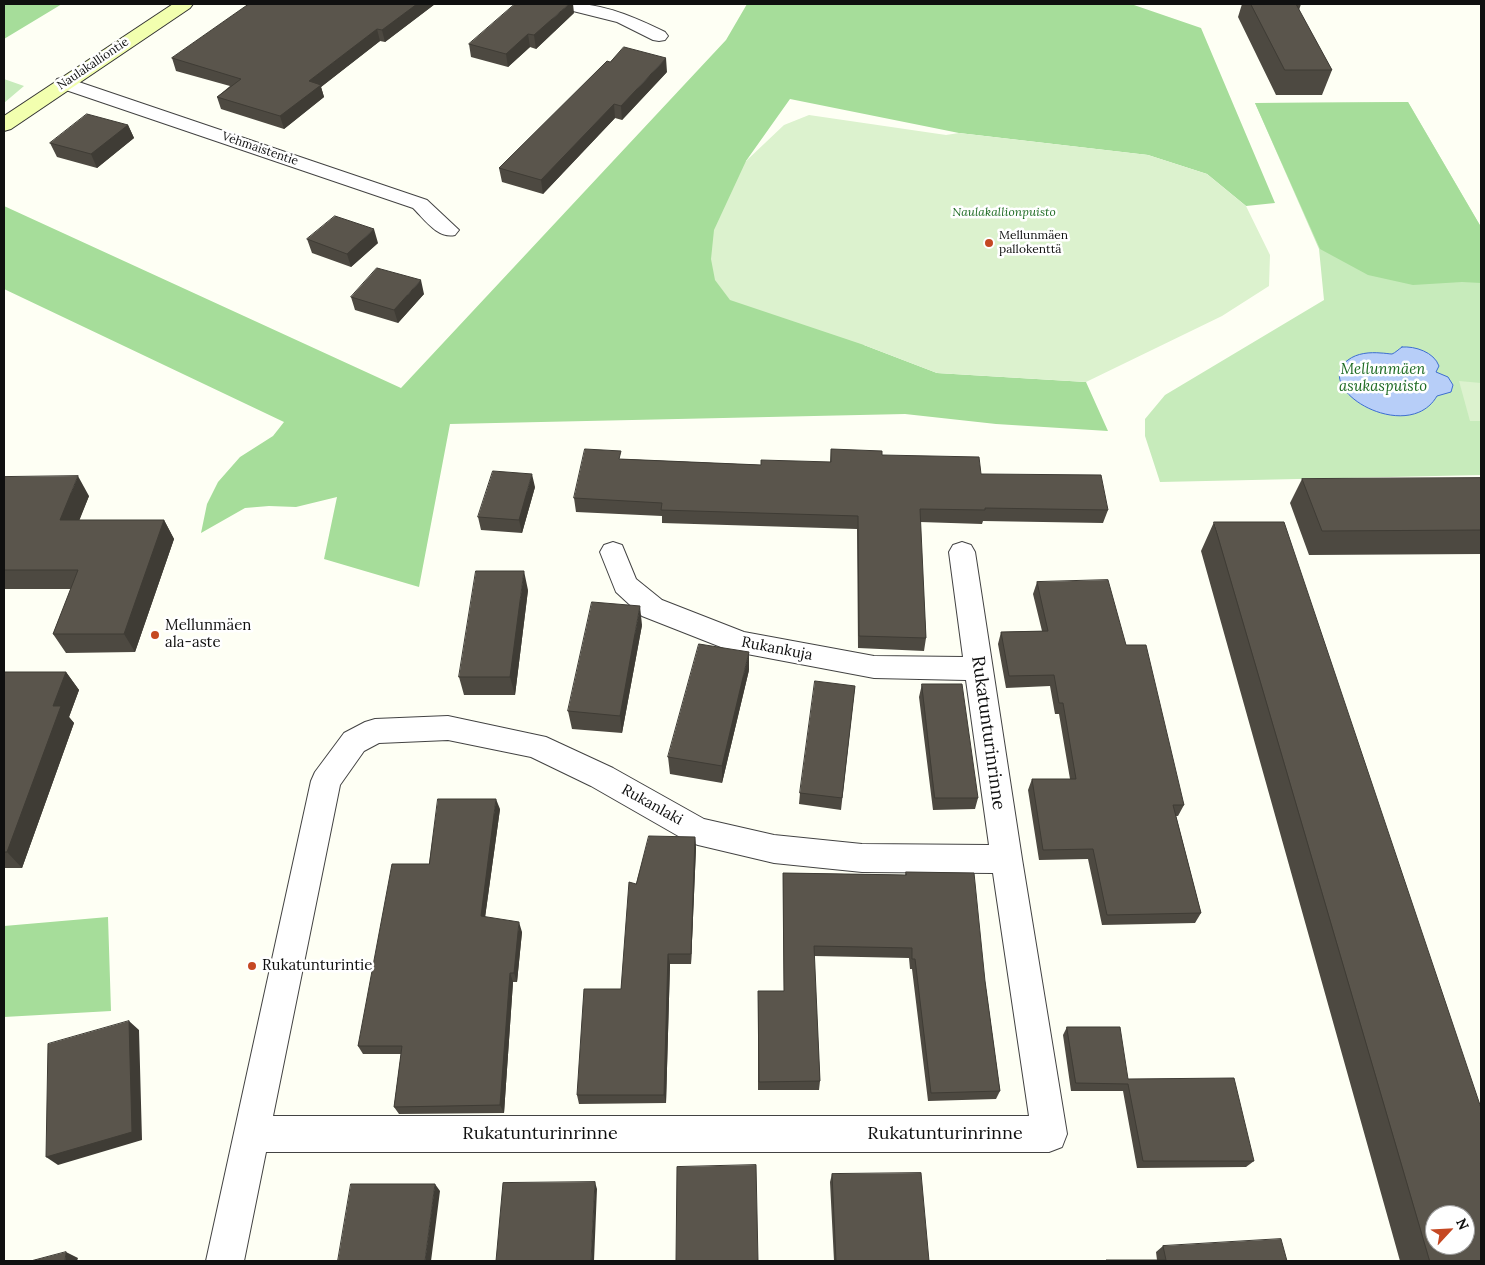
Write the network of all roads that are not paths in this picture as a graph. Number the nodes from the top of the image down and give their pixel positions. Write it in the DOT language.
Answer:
graph roads {
  1 [pos="184,4"];
  2 [pos="567,4"];
  3 [pos="659,36"];
  4 [pos="64,83"];
  5 [pos="4,125"];
  6 [pos="448,230"];
  7 [pos="613,552"];
  8 [pos="962,552"];
  9 [pos="978,669"];
  10 [pos="1006,859"];
  11 [pos="252,1134"];
  12 [pos="225,1261"];
  1 -- 4 [label="street, Naulakalliontie"];
  2 -- 3 [label="street"];
  4 -- 5 [label="street, Naulakalliontie"];
  4 -- 6 [label="street, Vehmaistentie"];
  7 -- 9 [label="street, Rukankuja"];
  8 -- 9 [label="street, Rukatunturinrinne"];
  9 -- 10 [label="street, Rukatunturinrinne"];
  10 -- 11 [label="street, Rukatunturinrinne"];
  10 -- 11 [label="street, Rukanlaki"];
  11 -- 12 [label="street"];
}
